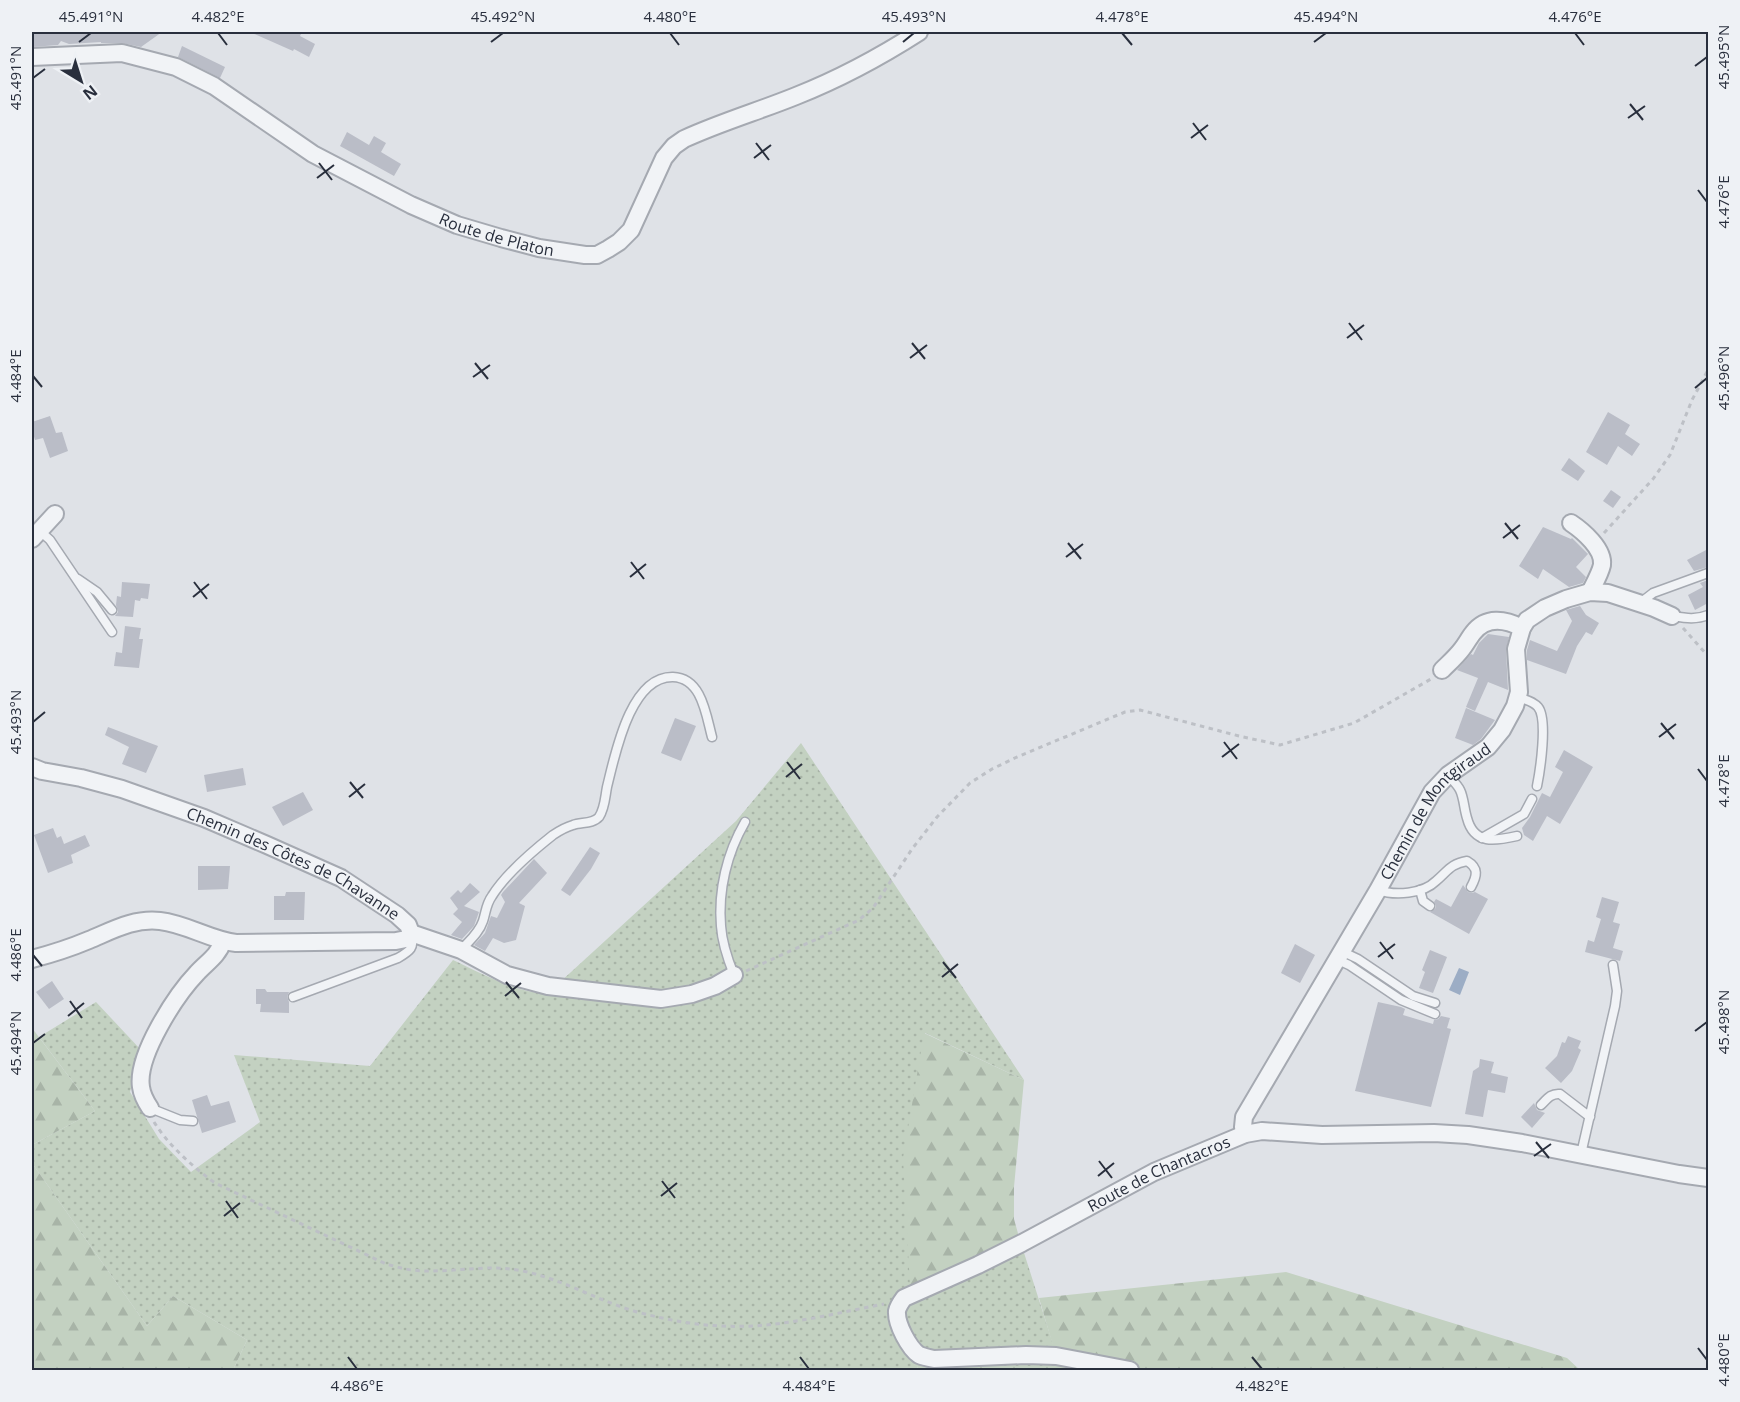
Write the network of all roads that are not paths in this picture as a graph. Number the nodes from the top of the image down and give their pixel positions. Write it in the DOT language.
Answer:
graph roads {
  1 [pos="919,32"];
  2 [pos="32,57"];
  3 [pos="55,514"];
  4 [pos="1571,523"];
  5 [pos="36,535"];
  6 [pos="1708,573"];
  7 [pos="75,578"];
  8 [pos="1590,592"];
  9 [pos="1640,603"];
  10 [pos="112,610"];
  11 [pos="1708,615"];
  12 [pos="1672,616"];
  13 [pos="1522,628"];
  14 [pos="112,633"];
  15 [pos="1442,670"];
  16 [pos="1517,697"];
  17 [pos="712,737"];
  18 [pos="32,767"];
  19 [pos="1448,775"];
  20 [pos="1538,786"];
  21 [pos="1532,799"];
  22 [pos="745,822"];
  23 [pos="1517,836"];
  24 [pos="1482,838"];
  25 [pos="1471,887"];
  26 [pos="1378,890"];
  27 [pos="1420,890"];
  28 [pos="1430,906"];
  29 [pos="411,933"];
  30 [pos="224,941"];
  31 [pos="460,950"];
  32 [pos="1339,955"];
  33 [pos="32,959"];
  34 [pos="1613,965"];
  35 [pos="734,975"];
  36 [pos="293,997"];
  37 [pos="1435,1003"];
  38 [pos="1435,1014"];
  39 [pos="1541,1105"];
  40 [pos="150,1108"];
  41 [pos="1590,1117"];
  42 [pos="193,1121"];
  43 [pos="1245,1134"];
  44 [pos="1581,1154"];
  45 [pos="1708,1178"];
  46 [pos="1130,1371"];
  1 -- 2 [label="street, Route de Platon"];
  3 -- 5 [label="street"];
  4 -- 8 [label="street"];
  5 -- 7 [label="lane"];
  6 -- 9 [label="lane"];
  7 -- 10 [label="lane"];
  7 -- 14 [label="lane"];
  8 -- 9 [label="street"];
  8 -- 13 [label="street"];
  9 -- 12 [label="street"];
  11 -- 12 [label="lane"];
  13 -- 15 [label="street"];
  13 -- 16 [label="street, Chemin de Montgiraud"];
  16 -- 19 [label="street, Chemin de Montgiraud"];
  16 -- 20 [label="lane"];
  17 -- 31 [label="lane"];
  18 -- 29 [label="street, Chemin des Côtes de Chavanne"];
  19 -- 24 [label="lane"];
  19 -- 26 [label="street, Chemin de Montgiraud"];
  21 -- 24 [label="lane"];
  22 -- 35 [label="lane"];
  23 -- 24 [label="lane"];
  25 -- 27 [label="lane"];
  26 -- 27 [label="lane"];
  26 -- 32 [label="street, Chemin de Montgiraud"];
  27 -- 28 [label="lane"];
  29 -- 30 [label="street, Chemin des Côtes de Chavanne"];
  29 -- 31 [label="street"];
  29 -- 36 [label="lane"];
  30 -- 33 [label="street, Chemin des Côtes de Chavanne"];
  30 -- 40 [label="street"];
  31 -- 35 [label="street"];
  32 -- 37 [label="lane"];
  32 -- 38 [label="lane"];
  32 -- 43 [label="street, Chemin de Montgiraud"];
  34 -- 41 [label="lane"];
  39 -- 41 [label="lane"];
  40 -- 42 [label="lane"];
  41 -- 44 [label="lane"];
  43 -- 44 [label="street, Route de Chantacros"];
  43 -- 46 [label="street, Route de Chantacros"];
  44 -- 45 [label="street, Route de Chantacros"];
}
